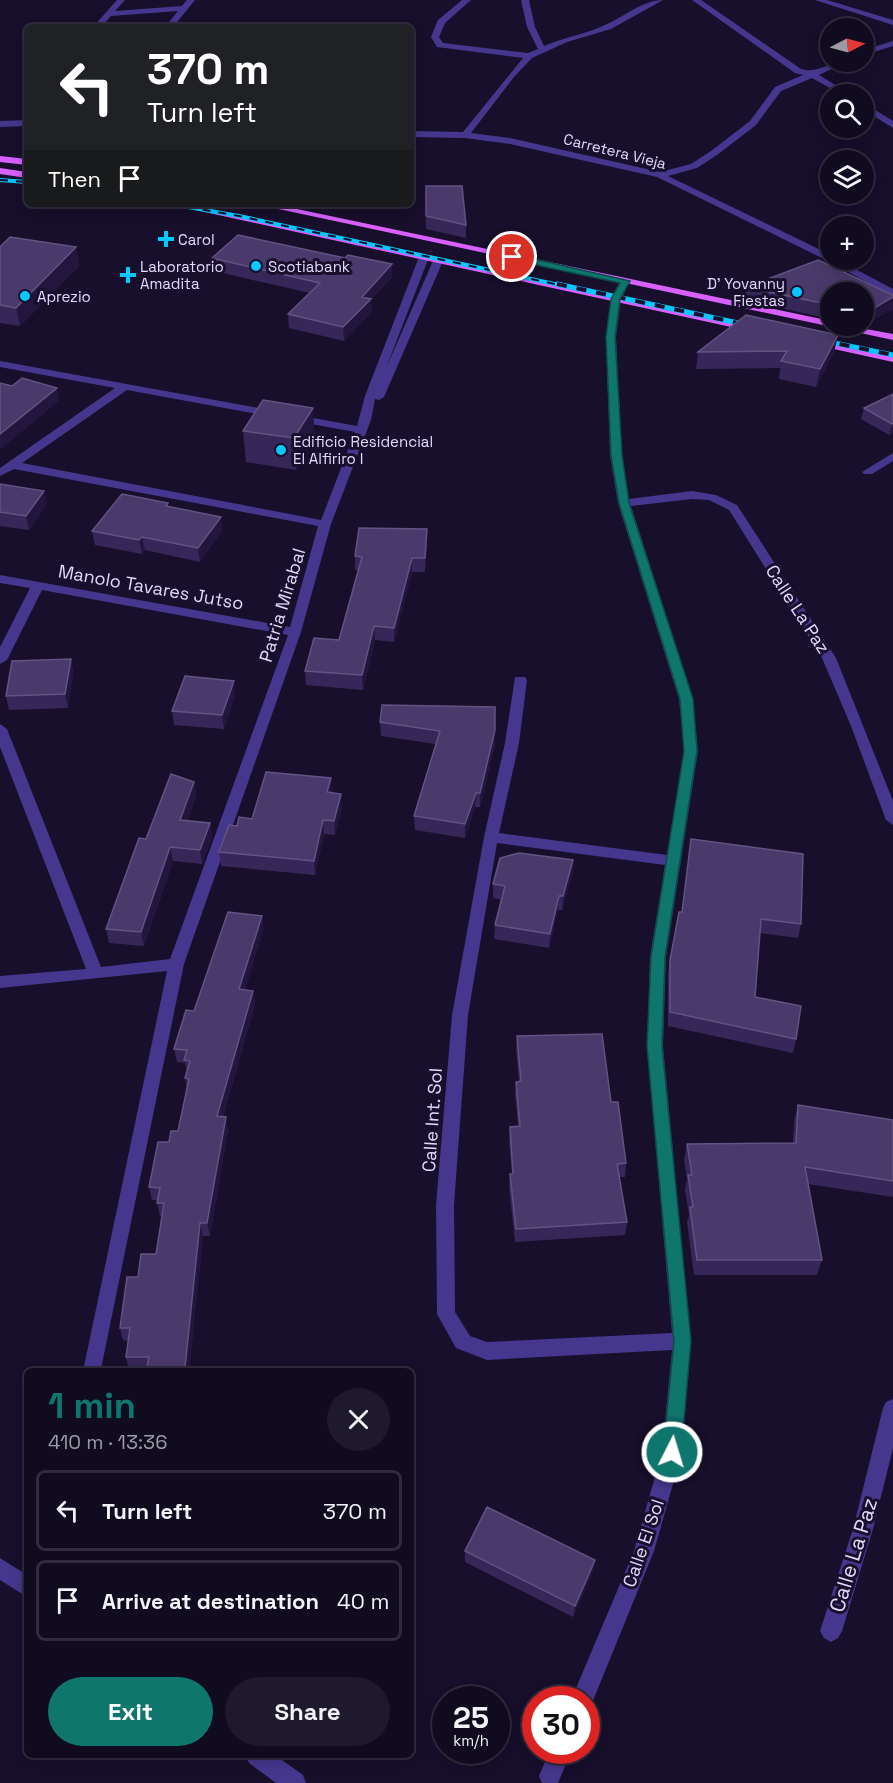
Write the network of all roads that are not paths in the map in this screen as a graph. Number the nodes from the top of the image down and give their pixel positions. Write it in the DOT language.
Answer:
graph roads {
  1 [pos="121,0"];
  2 [pos="191,0"];
  3 [pos="467,0"];
  4 [pos="525,0"];
  5 [pos="659,0"];
  6 [pos="696,0"];
  7 [pos="819,0"];
  8 [pos="184,9"];
  9 [pos="109,14"];
  10 [pos="893,23"];
  11 [pos="100,24"];
  12 [pos="172,24"];
  13 [pos="893,43"];
  14 [pos="542,50"];
  15 [pos="874,50"];
  16 [pos="529,56"];
  17 [pos="820,71"];
  18 [pos="810,75"];
  19 [pos="830,84"];
  20 [pos="874,113"];
  21 [pos="21,120"];
  22 [pos="0,124"];
  23 [pos="893,125"];
  24 [pos="414,134"];
  25 [pos="465,135"];
  26 [pos="0,159"];
  27 [pos="24,162"];
  28 [pos="0,171"];
  29 [pos="24,175"];
  30 [pos="660,176"];
  31 [pos="187,207"];
  32 [pos="274,207"];
  33 [pos="820,253"];
  34 [pos="424,257"];
  35 [pos="438,261"];
  36 [pos="852,270"];
  37 [pos="625,281"];
  38 [pos="893,293"];
  39 [pos="616,299"];
  40 [pos="820,322"];
  41 [pos="766,331"];
  42 [pos="874,333"];
  43 [pos="893,337"];
  44 [pos="801,339"];
  45 [pos="893,358"];
  46 [pos="0,364"];
  47 [pos="126,386"];
  48 [pos="363,425"];
  49 [pos="893,456"];
  50 [pos="12,465"];
  51 [pos="868,472"];
  52 [pos="0,473"];
  53 [pos="624,503"];
  54 [pos="326,524"];
  55 [pos="0,579"];
  56 [pos="38,585"];
  57 [pos="295,632"];
  58 [pos="0,660"];
  59 [pos="520,680"];
  60 [pos="0,729"];
  61 [pos="893,820"];
  62 [pos="491,837"];
  63 [pos="672,861"];
  64 [pos="176,964"];
  65 [pos="96,974"];
  66 [pos="0,981"];
  67 [pos="682,1341"];
  68 [pos="92,1368"];
  69 [pos="893,1408"];
  70 [pos="0,1568"];
  71 [pos="24,1585"];
  72 [pos="831,1631"];
  73 [pos="588,1686"];
  74 [pos="261,1758"];
  75 [pos="555,1764"];
  76 [pos="550,1776"];
  77 [pos="295,1783"];
  1 -- 9 [label="street"];
  2 -- 8 [label="street"];
  3 -- 16 [label="street"];
  4 -- 14 [label="street"];
  5 -- 14 [label="street"];
  6 -- 18 [label="street"];
  7 -- 10 [label="street"];
  8 -- 9 [label="street"];
  8 -- 12 [label="street"];
  9 -- 11 [label="street"];
  13 -- 15 [label="street"];
  14 -- 16 [label="street"];
  16 -- 25 [label="street"];
  17 -- 18 [label="street"];
  18 -- 19 [label="street"];
  18 -- 30 [label="street"];
  20 -- 23 [label="street"];
  21 -- 22 [label="street"];
  24 -- 25 [label="street, Carretera Vieja"];
  25 -- 30 [label="street, Carretera Vieja"];
  26 -- 27 [label="main road"];
  28 -- 29 [label="main road"];
  30 -- 33 [label="street, Carretera Vieja"];
  31 -- 34 [label="main road"];
  32 -- 37 [label="main road"];
  34 -- 35 [label="main road"];
  34 -- 48 [label="street, Patria Mirabal"];
  35 -- 39 [label="main road"];
  35 -- 48 [label="street"];
  36 -- 38 [label="street, Carretera Vieja"];
  37 -- 39 [label="street, Calle El Sol"];
  37 -- 40 [label="main road"];
  39 -- 41 [label="main road"];
  39 -- 53 [label="street, Calle El Sol"];
  42 -- 43 [label="main road"];
  44 -- 45 [label="main road"];
  46 -- 47 [label="street"];
  47 -- 48 [label="street"];
  47 -- 50 [label="street"];
  48 -- 54 [label="street, Patria Mirabal"];
  49 -- 51 [label="street"];
  50 -- 52 [label="street"];
  50 -- 54 [label="street"];
  53 -- 61 [label="street, Calle La Paz"];
  53 -- 63 [label="street, Calle El Sol"];
  54 -- 57 [label="street, Patria Mirabal"];
  55 -- 56 [label="street, Manolo Tavares Jutso"];
  56 -- 57 [label="street, Manolo Tavares Jutso"];
  56 -- 58 [label="street"];
  57 -- 64 [label="street, Patria Mirabal"];
  59 -- 62 [label="street, Calle Int. Sol"];
  60 -- 65 [label="street"];
  62 -- 63 [label="street"];
  62 -- 67 [label="street, Calle Int. Sol"];
  63 -- 67 [label="street, Calle El Sol"];
  64 -- 65 [label="street"];
  64 -- 68 [label="street, Patria Mirabal"];
  65 -- 66 [label="street"];
  67 -- 73 [label="street, Calle El Sol"];
  69 -- 72 [label="street, Calle La Paz"];
  70 -- 71 [label="street"];
  74 -- 77 [label="street"];
  75 -- 76 [label="street"];
}
